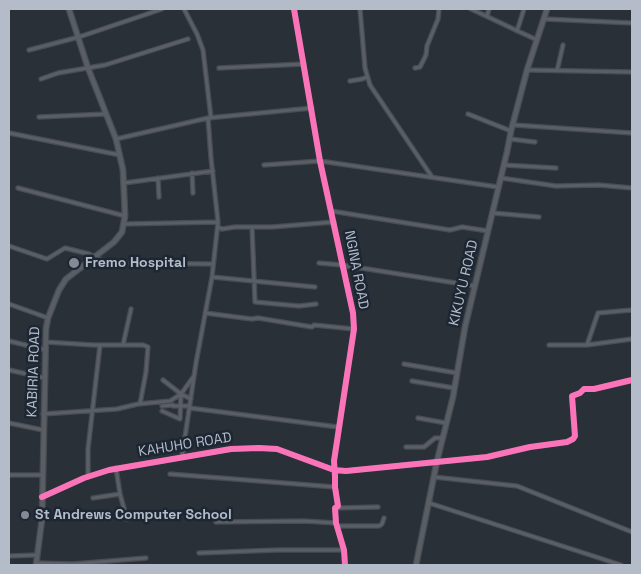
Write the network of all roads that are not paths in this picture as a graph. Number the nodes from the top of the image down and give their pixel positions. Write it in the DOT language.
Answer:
graph roads {
  1 [pos="69,9"];
  2 [pos="162,9"];
  3 [pos="184,9"];
  4 [pos="294,9"];
  5 [pos="360,9"];
  6 [pos="439,9"];
  7 [pos="471,9"];
  8 [pos="490,9"];
  9 [pos="524,9"];
  10 [pos="548,9"];
  11 [pos="487,16"];
  12 [pos="544,19"];
  13 [pos="632,23"];
  14 [pos="517,31"];
  15 [pos="79,37"];
  16 [pos="188,39"];
  17 [pos="537,40"];
  18 [pos="563,45"];
  19 [pos="29,50"];
  20 [pos="304,64"];
  21 [pos="88,68"];
  22 [pos="219,68"];
  23 [pos="415,68"];
  24 [pos="527,70"];
  25 [pos="557,71"];
  26 [pos="632,72"];
  27 [pos="367,77"];
  28 [pos="41,79"];
  29 [pos="350,81"];
  30 [pos="312,108"];
  31 [pos="106,114"];
  32 [pos="468,114"];
  33 [pos="39,117"];
  34 [pos="210,118"];
  35 [pos="514,125"];
  36 [pos="511,131"];
  37 [pos="9,133"];
  38 [pos="632,133"];
  39 [pos="116,139"];
  40 [pos="510,139"];
  41 [pos="535,142"];
  42 [pos="120,155"];
  43 [pos="320,161"];
  44 [pos="264,165"];
  45 [pos="504,166"];
  46 [pos="556,168"];
  47 [pos="213,171"];
  48 [pos="192,173"];
  49 [pos="158,178"];
  50 [pos="432,178"];
  51 [pos="501,178"];
  52 [pos="124,183"];
  53 [pos="498,187"];
  54 [pos="18,188"];
  55 [pos="632,188"];
  56 [pos="193,193"];
  57 [pos="159,197"];
  58 [pos="331,211"];
  59 [pos="492,213"];
  60 [pos="125,216"];
  61 [pos="539,217"];
  62 [pos="218,222"];
  63 [pos="334,222"];
  64 [pos="124,224"];
  65 [pos="217,227"];
  66 [pos="252,227"];
  67 [pos="488,232"];
  68 [pos="9,246"];
  69 [pos="95,257"];
  70 [pos="213,264"];
  71 [pos="319,264"];
  72 [pos="342,265"];
  73 [pos="212,277"];
  74 [pos="254,281"];
  75 [pos="475,286"];
  76 [pos="315,287"];
  77 [pos="9,304"];
  78 [pos="316,304"];
  79 [pos="131,309"];
  80 [pos="632,310"];
  81 [pos="205,313"];
  82 [pos="48,318"];
  83 [pos="354,329"];
  84 [pos="632,339"];
  85 [pos="9,341"];
  86 [pos="46,342"];
  87 [pos="100,345"];
  88 [pos="123,345"];
  89 [pos="549,345"];
  90 [pos="587,345"];
  91 [pos="46,350"];
  92 [pos="404,364"];
  93 [pos="9,370"];
  94 [pos="457,373"];
  95 [pos="194,375"];
  96 [pos="45,378"];
  97 [pos="164,380"];
  98 [pos="632,380"];
  99 [pos="412,381"];
  100 [pos="454,388"];
  101 [pos="181,394"];
  102 [pos="173,399"];
  103 [pos="191,399"];
  104 [pos="140,404"];
  105 [pos="173,406"];
  106 [pos="180,406"];
  107 [pos="190,407"];
  108 [pos="93,410"];
  109 [pos="43,414"];
  110 [pos="418,418"];
  111 [pos="9,423"];
  112 [pos="446,423"];
  113 [pos="338,427"];
  114 [pos="43,430"];
  115 [pos="442,438"];
  116 [pos="406,447"];
  117 [pos="182,457"];
  118 [pos="437,461"];
  119 [pos="116,468"];
  120 [pos="334,470"];
  121 [pos="170,474"];
  122 [pos="9,475"];
  123 [pos="41,475"];
  124 [pos="88,477"];
  125 [pos="434,477"];
  126 [pos="335,487"];
  127 [pos="120,494"];
  128 [pos="42,497"];
  129 [pos="93,498"];
  130 [pos="428,503"];
  131 [pos="335,508"];
  132 [pos="378,508"];
  133 [pos="384,518"];
  134 [pos="127,519"];
  135 [pos="216,522"];
  136 [pos="337,524"];
  137 [pos="632,532"];
  138 [pos="344,550"];
  139 [pos="199,553"];
  140 [pos="37,555"];
  141 [pos="9,556"];
  142 [pos="146,558"];
  143 [pos="36,564"];
  144 [pos="345,565"];
  145 [pos="416,565"];
  146 [pos="621,565"];
  1 -- 15 [label="main road, KABIRIA ROAD"];
  2 -- 15 [label="street"];
  3 -- 34 [label="street"];
  4 -- 20 [label="street, NGINA ROAD"];
  5 -- 27 [label="street"];
  6 -- 23 [label="street"];
  7 -- 11 [label="street"];
  8 -- 11 [label="street"];
  9 -- 14 [label="street"];
  10 -- 12 [label="main road, KIKUYU ROAD"];
  11 -- 14 [label="street"];
  12 -- 13 [label="street"];
  12 -- 17 [label="main road, KIKUYU ROAD"];
  14 -- 17 [label="street"];
  15 -- 19 [label="street"];
  15 -- 21 [label="main road, KABIRIA ROAD"];
  16 -- 21 [label="street"];
  17 -- 24 [label="main road, KIKUYU ROAD"];
  18 -- 25 [label="street"];
  20 -- 22 [label="street"];
  20 -- 30 [label="street, NGINA ROAD"];
  21 -- 28 [label="street"];
  21 -- 31 [label="main road, KABIRIA ROAD"];
  24 -- 25 [label="street"];
  24 -- 35 [label="main road, KIKUYU ROAD"];
  25 -- 26 [label="street"];
  27 -- 29 [label="street"];
  27 -- 50 [label="street"];
  30 -- 34 [label="street"];
  30 -- 43 [label="street, NGINA ROAD"];
  31 -- 33 [label="street"];
  31 -- 39 [label="main road, KABIRIA ROAD"];
  32 -- 36 [label="street"];
  34 -- 39 [label="street"];
  34 -- 47 [label="street"];
  35 -- 36 [label="main road, KIKUYU ROAD"];
  35 -- 38 [label="street"];
  36 -- 40 [label="main road, KIKUYU ROAD"];
  37 -- 42 [label="street"];
  39 -- 42 [label="main road, KABIRIA ROAD"];
  40 -- 41 [label="street"];
  40 -- 45 [label="main road, KIKUYU ROAD"];
  42 -- 52 [label="main road, KABIRIA ROAD"];
  43 -- 44 [label="street"];
  43 -- 50 [label="street"];
  43 -- 58 [label="street, NGINA ROAD"];
  45 -- 46 [label="street"];
  45 -- 51 [label="main road, KIKUYU ROAD"];
  47 -- 48 [label="street"];
  47 -- 62 [label="street"];
  48 -- 49 [label="street"];
  48 -- 56 [label="street"];
  49 -- 52 [label="street"];
  49 -- 57 [label="street"];
  50 -- 53 [label="street"];
  51 -- 53 [label="main road, KIKUYU ROAD"];
  51 -- 55 [label="street"];
  52 -- 60 [label="main road, KABIRIA ROAD"];
  53 -- 59 [label="main road, KIKUYU ROAD"];
  54 -- 60 [label="street"];
  58 -- 63 [label="street, NGINA ROAD"];
  58 -- 67 [label="street"];
  59 -- 61 [label="street"];
  59 -- 67 [label="main road, KIKUYU ROAD"];
  60 -- 64 [label="main road, KABIRIA ROAD"];
  62 -- 64 [label="street"];
  62 -- 65 [label="street"];
  63 -- 66 [label="street"];
  63 -- 72 [label="street, NGINA ROAD"];
  64 -- 69 [label="main road, KABIRIA ROAD"];
  65 -- 66 [label="street"];
  65 -- 70 [label="street"];
  66 -- 74 [label="street"];
  67 -- 75 [label="main road, KIKUYU ROAD"];
  68 -- 69 [label="street"];
  69 -- 70 [label="street"];
  69 -- 82 [label="main road, KABIRIA ROAD"];
  70 -- 73 [label="street"];
  71 -- 72 [label="street"];
  72 -- 75 [label="street"];
  72 -- 83 [label="street, NGINA ROAD"];
  73 -- 74 [label="street"];
  73 -- 81 [label="street"];
  74 -- 76 [label="street"];
  74 -- 78 [label="street"];
  75 -- 94 [label="main road, KIKUYU ROAD"];
  77 -- 82 [label="street"];
  79 -- 88 [label="street"];
  80 -- 90 [label="street"];
  81 -- 83 [label="street"];
  81 -- 95 [label="street"];
  82 -- 86 [label="main road, KABIRIA ROAD"];
  83 -- 113 [label="street, NGINA ROAD"];
  84 -- 90 [label="street"];
  85 -- 91 [label="street"];
  86 -- 87 [label="street"];
  86 -- 91 [label="main road, KABIRIA ROAD"];
  87 -- 88 [label="street"];
  87 -- 108 [label="street"];
  88 -- 104 [label="street"];
  89 -- 90 [label="street"];
  91 -- 96 [label="main road, KABIRIA ROAD"];
  92 -- 94 [label="street"];
  93 -- 96 [label="street"];
  94 -- 100 [label="main road, KIKUYU ROAD"];
  95 -- 101 [label="street"];
  95 -- 103 [label="street"];
  96 -- 109 [label="main road, KABIRIA ROAD"];
  97 -- 101 [label="street"];
  98 -- 118 [label="street"];
  99 -- 100 [label="street"];
  100 -- 112 [label="main road, KIKUYU ROAD"];
  101 -- 102 [label="street"];
  101 -- 103 [label="street"];
  101 -- 106 [label="street"];
  102 -- 104 [label="street"];
  102 -- 105 [label="street"];
  103 -- 107 [label="street"];
  104 -- 108 [label="street"];
  105 -- 106 [label="street"];
  105 -- 106 [label="street"];
  106 -- 107 [label="street"];
  107 -- 113 [label="street"];
  107 -- 117 [label="street"];
  108 -- 109 [label="street"];
  108 -- 124 [label="street"];
  109 -- 114 [label="main road, KABIRIA ROAD"];
  110 -- 112 [label="street"];
  111 -- 114 [label="street"];
  112 -- 115 [label="main road, KIKUYU ROAD"];
  113 -- 120 [label="street, NGINA ROAD"];
  114 -- 123 [label="main road, KABIRIA ROAD"];
  115 -- 116 [label="street"];
  115 -- 118 [label="main road, KIKUYU ROAD"];
  117 -- 119 [label="street, KAHUHO ROAD"];
  117 -- 120 [label="street, KAHUHO ROAD"];
  118 -- 120 [label="street"];
  118 -- 125 [label="main road, KIKUYU ROAD"];
  119 -- 124 [label="street, KAHUHO ROAD"];
  119 -- 127 [label="street"];
  120 -- 126 [label="street, NGINA ROAD"];
  121 -- 126 [label="street"];
  122 -- 123 [label="street"];
  123 -- 128 [label="main road, KABIRIA ROAD"];
  124 -- 128 [label="street, KAHUHO ROAD"];
  125 -- 130 [label="main road, KIKUYU ROAD"];
  125 -- 137 [label="street"];
  126 -- 131 [label="street, NGINA ROAD"];
  127 -- 129 [label="street"];
  127 -- 134 [label="street"];
  128 -- 140 [label="main road, KABIRIA ROAD"];
  130 -- 145 [label="main road, KIKUYU ROAD"];
  130 -- 146 [label="street"];
  131 -- 132 [label="street"];
  131 -- 136 [label="street, NGINA ROAD"];
  133 -- 136 [label="street"];
  135 -- 136 [label="street"];
  136 -- 138 [label="street, NGINA ROAD"];
  138 -- 139 [label="street"];
  138 -- 144 [label="street, NGINA ROAD"];
  140 -- 141 [label="street"];
  140 -- 143 [label="main road, KABIRIA ROAD"];
  142 -- 143 [label="street"];
}
